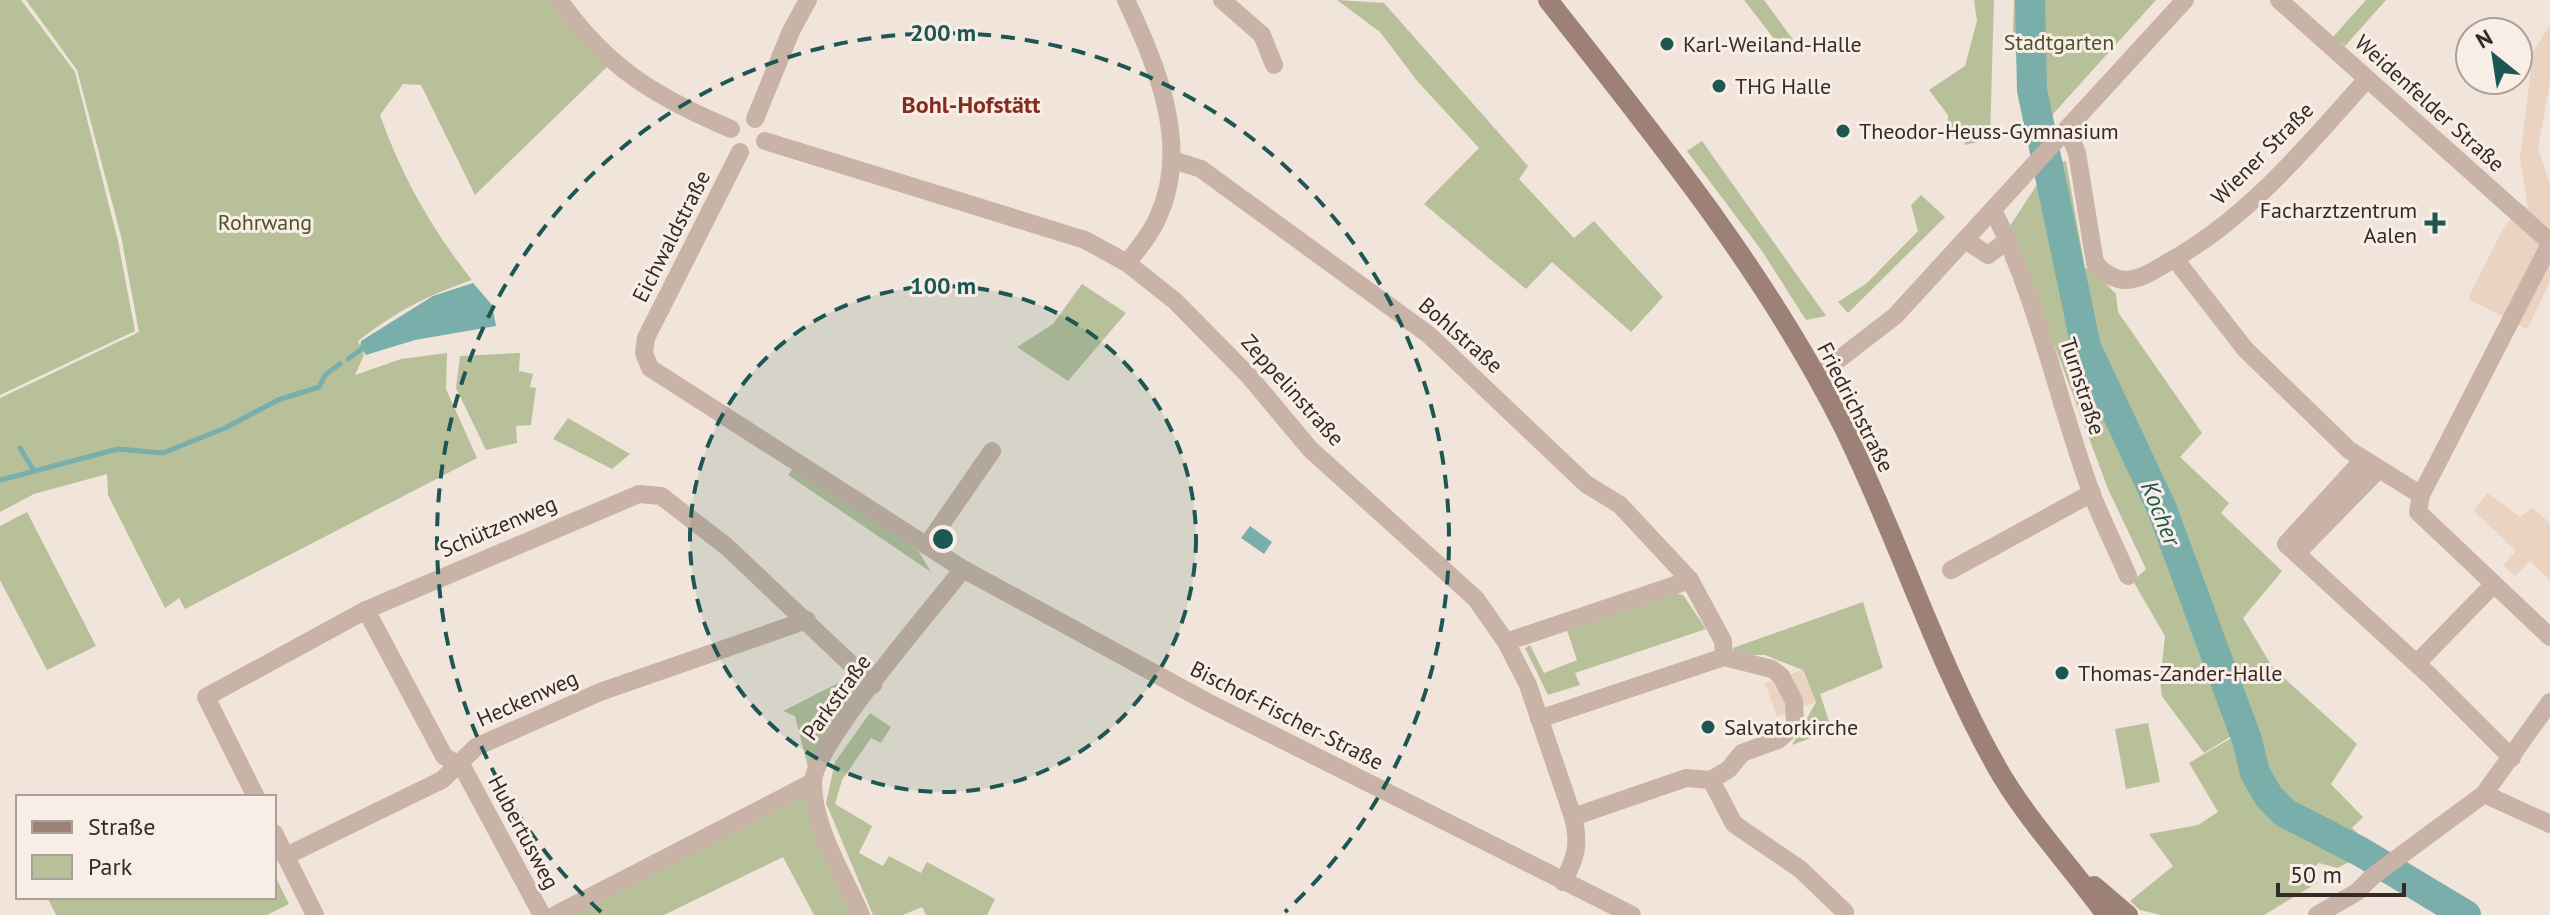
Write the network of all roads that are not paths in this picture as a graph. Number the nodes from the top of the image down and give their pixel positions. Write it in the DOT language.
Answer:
graph roads {
  1 [pos="559,0"];
  2 [pos="808,0"];
  3 [pos="1126,0"];
  4 [pos="1222,0"];
  5 [pos="1548,0"];
  6 [pos="2185,0"];
  7 [pos="2279,0"];
  8 [pos="1274,65"];
  9 [pos="2367,79"];
  10 [pos="755,119"];
  11 [pos="731,129"];
  12 [pos="2062,135"];
  13 [pos="765,141"];
  14 [pos="740,152"];
  15 [pos="1173,160"];
  16 [pos="1993,210"];
  17 [pos="1965,240"];
  18 [pos="2008,240"];
  19 [pos="2550,243"];
  20 [pos="2175,259"];
  21 [pos="1127,263"];
  22 [pos="1816,377"];
  23 [pos="674,384"];
  24 [pos="992,451"];
  25 [pos="2370,466"];
  26 [pos="2092,493"];
  27 [pos="2421,495"];
  28 [pos="927,545"];
  29 [pos="963,569"];
  30 [pos="1951,570"];
  31 [pos="2128,576"];
  32 [pos="1690,580"];
  33 [pos="2493,585"];
  34 [pos="366,610"];
  35 [pos="807,620"];
  36 [pos="2550,637"];
  37 [pos="1506,642"];
  38 [pos="1724,657"];
  39 [pos="2417,663"];
  40 [pos="873,685"];
  41 [pos="2550,702"];
  42 [pos="1539,719"];
  43 [pos="2512,758"];
  44 [pos="458,765"];
  45 [pos="1711,780"];
  46 [pos="813,782"];
  47 [pos="2484,794"];
  48 [pos="255,795"];
  49 [pos="1573,817"];
  50 [pos="2550,824"];
  51 [pos="276,837"];
  52 [pos="286,856"];
  53 [pos="2070,865"];
  54 [pos="1563,882"];
  55 [pos="1612,912"];
  56 [pos="1845,912"];
  57 [pos="315,915"];
  58 [pos="542,915"];
  59 [pos="555,915"];
  60 [pos="861,915"];
  61 [pos="1632,915"];
  62 [pos="2106,915"];
  63 [pos="2128,915"];
  64 [pos="2317,915"];
  1 -- 11 [label="street"];
  2 -- 10 [label="street"];
  3 -- 15 [label="street"];
  4 -- 8 [label="street"];
  5 -- 22 [label="main road, Friedrichstraße"];
  6 -- 12 [label="street"];
  7 -- 9 [label="street, Weidenfelder Straße"];
  9 -- 19 [label="street, Weidenfelder Straße"];
  9 -- 20 [label="street, Wiener Straße"];
  10 -- 11 [label="street"];
  10 -- 13 [label="street"];
  11 -- 14 [label="street"];
  12 -- 16 [label="street"];
  12 -- 20 [label="street, Wiener Straße"];
  13 -- 14 [label="street"];
  13 -- 21 [label="street, Zeppelinstraße"];
  14 -- 23 [label="street, Eichwaldstraße"];
  15 -- 21 [label="street"];
  15 -- 32 [label="street, Bohlstraße"];
  16 -- 17 [label="street"];
  16 -- 18 [label="street, Turnstraße"];
  17 -- 18 [label="street"];
  17 -- 22 [label="street"];
  18 -- 26 [label="street, Turnstraße"];
  19 -- 27 [label="street"];
  20 -- 25 [label="street"];
  21 -- 37 [label="street, Zeppelinstraße"];
  22 -- 53 [label="main road, Friedrichstraße"];
  23 -- 28 [label="street, Bischof-Fischer-Straße"];
  24 -- 28 [label="street"];
  25 -- 27 [label="street"];
  25 -- 39 [label="street"];
  26 -- 30 [label="street"];
  26 -- 31 [label="street, Turnstraße"];
  27 -- 33 [label="street"];
  28 -- 29 [label="street, Bischof-Fischer-Straße"];
  29 -- 40 [label="street, Parkstraße"];
  29 -- 54 [label="street, Bischof-Fischer-Straße"];
  32 -- 37 [label="street"];
  32 -- 38 [label="street, Bohlstraße"];
  33 -- 36 [label="street"];
  33 -- 39 [label="street"];
  34 -- 35 [label="street, Schützenweg"];
  34 -- 44 [label="street, Hubertusweg"];
  34 -- 48 [label="street, Schützenweg"];
  35 -- 40 [label="street, Schützenweg"];
  35 -- 44 [label="street, Heckenweg"];
  37 -- 42 [label="street, Zeppelinstraße"];
  38 -- 42 [label="street"];
  38 -- 45 [label="street"];
  39 -- 43 [label="street"];
  40 -- 46 [label="street, Parkstraße"];
  41 -- 43 [label="street"];
  42 -- 49 [label="street, Zeppelinstraße"];
  43 -- 47 [label="street"];
  44 -- 52 [label="street, Heckenweg"];
  44 -- 58 [label="street, Hubertusweg"];
  45 -- 49 [label="street"];
  45 -- 56 [label="street"];
  46 -- 59 [label="street"];
  46 -- 60 [label="street"];
  47 -- 50 [label="street"];
  47 -- 64 [label="street"];
  49 -- 54 [label="street, Zeppelinstraße"];
  51 -- 52 [label="street"];
  52 -- 57 [label="street"];
  53 -- 62 [label="main road, Friedrichstraße"];
  53 -- 63 [label="main road, Friedrichstraße"];
  54 -- 55 [label="street, Bischof-Fischer-Straße"];
  55 -- 61 [label="street, Bischof-Fischer-Straße"];
}
